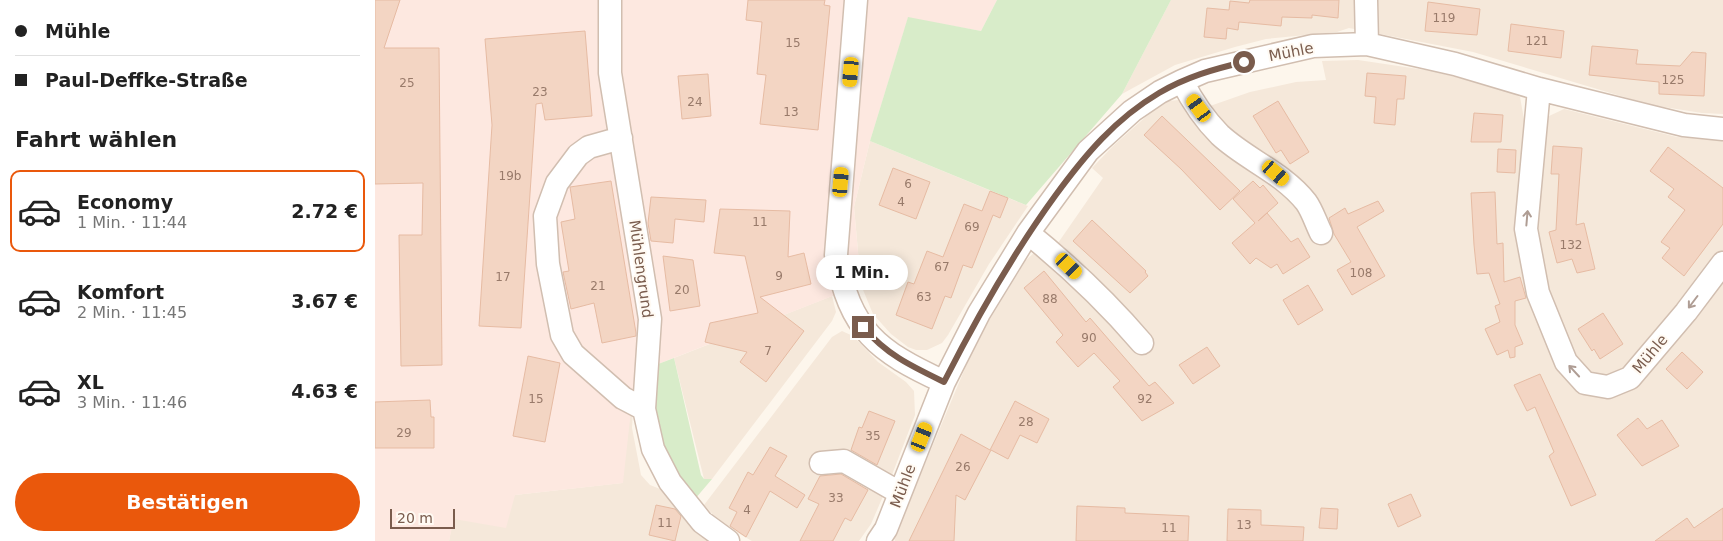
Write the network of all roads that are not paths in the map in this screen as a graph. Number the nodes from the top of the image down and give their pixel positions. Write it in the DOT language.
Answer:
graph roads {
  1 [pos="610,0"];
  2 [pos="856,0"];
  3 [pos="1366,0"];
  4 [pos="1367,44"];
  5 [pos="1183,82"];
  6 [pos="1539,90"];
  7 [pos="1723,128"];
  8 [pos="621,138"];
  9 [pos="1029,233"];
  10 [pos="1321,233"];
  11 [pos="1723,263"];
  12 [pos="1141,343"];
  13 [pos="944,382"];
  14 [pos="644,409"];
  15 [pos="821,463"];
  16 [pos="900,493"];
  17 [pos="728,541"];
  18 [pos="878,541"];
  1 -- 8 [label="street, Mühlengrund"];
  2 -- 13 [label="street"];
  3 -- 4 [label="street"];
  4 -- 5 [label="street, Mühle"];
  4 -- 6 [label="street, Mühle"];
  5 -- 9 [label="street, Mühle"];
  5 -- 10 [label="street"];
  6 -- 7 [label="street, Mühle"];
  11 -- 6 [label="street, Mühle, one-way"];
  8 -- 14 [label="street, Mühlengrund"];
  8 -- 14 [label="street"];
  9 -- 12 [label="street"];
  9 -- 13 [label="street, Mühle"];
  13 -- 16 [label="street, Mühle"];
  14 -- 17 [label="street, Mühlengrund"];
  15 -- 16 [label="street"];
  16 -- 18 [label="street, Mühle"];
}
